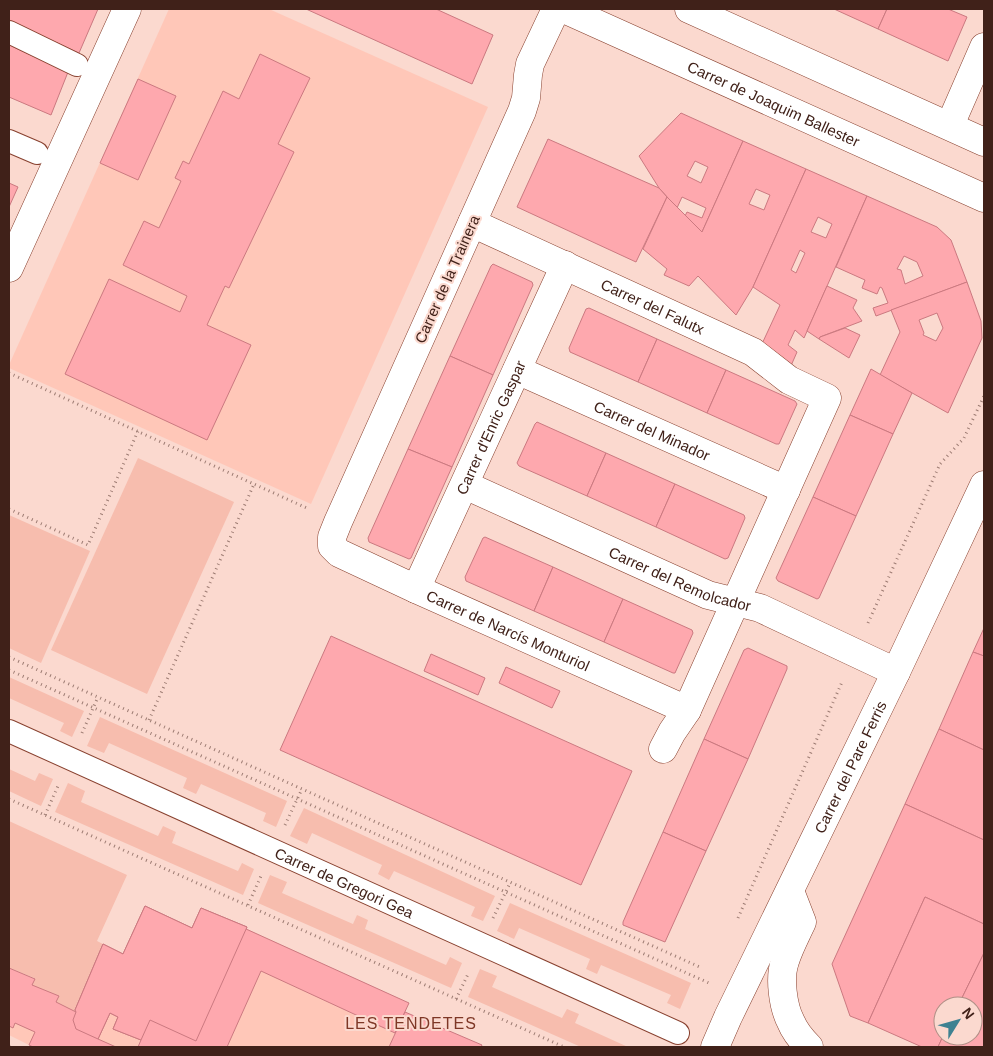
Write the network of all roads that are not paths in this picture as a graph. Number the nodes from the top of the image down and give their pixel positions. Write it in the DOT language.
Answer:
graph roads {
  1 [pos="127,9"];
  2 [pos="556,9"];
  3 [pos="564,9"];
  4 [pos="689,9"];
  5 [pos="9,32"];
  6 [pos="984,47"];
  7 [pos="76,65"];
  8 [pos="950,125"];
  9 [pos="9,141"];
  10 [pos="984,142"];
  11 [pos="37,154"];
  12 [pos="984,198"];
  13 [pos="472,223"];
  14 [pos="565,266"];
  15 [pos="9,268"];
  16 [pos="517,370"];
  17 [pos="464,484"];
  18 [pos="984,485"];
  19 [pos="786,490"];
  20 [pos="332,546"];
  21 [pos="416,590"];
  22 [pos="735,602"];
  23 [pos="896,672"];
  24 [pos="687,710"];
  25 [pos="9,731"];
  26 [pos="664,748"];
  27 [pos="790,891"];
  28 [pos="678,1033"];
  29 [pos="716,1047"];
  30 [pos="809,1047"];
  1 -- 15 [label="street"];
  2 -- 13 [label="street, Carrer de la Trainera"];
  3 -- 12 [label="street, Carrer de Joaquim Ballester"];
  4 -- 8 [label="street"];
  5 -- 7 [label="street"];
  6 -- 8 [label="street"];
  8 -- 10 [label="street"];
  9 -- 11 [label="street"];
  13 -- 14 [label="street, Carrer del Falutx"];
  13 -- 20 [label="street, Carrer de la Trainera"];
  14 -- 16 [label="street, Carrer d'Enric Gaspar"];
  14 -- 19 [label="street, Carrer del Falutx"];
  16 -- 17 [label="street, Carrer d'Enric Gaspar"];
  16 -- 19 [label="street, Carrer del Minador"];
  17 -- 21 [label="street, Carrer d'Enric Gaspar"];
  17 -- 22 [label="street, Carrer del Remolcador"];
  18 -- 23 [label="street, Carrer del Pare Ferris"];
  19 -- 22 [label="street"];
  20 -- 21 [label="street, Carrer de Narcís Monturiol"];
  21 -- 24 [label="street, Carrer de Narcís Monturiol"];
  22 -- 23 [label="street, Carrer del Remolcador"];
  22 -- 24 [label="street"];
  23 -- 27 [label="street, Carrer del Pare Ferris"];
  24 -- 26 [label="street"];
  25 -- 28 [label="street, Carrer de Gregori Gea"];
  27 -- 29 [label="street, Carrer del Pare Ferris"];
  27 -- 30 [label="street"];
}
